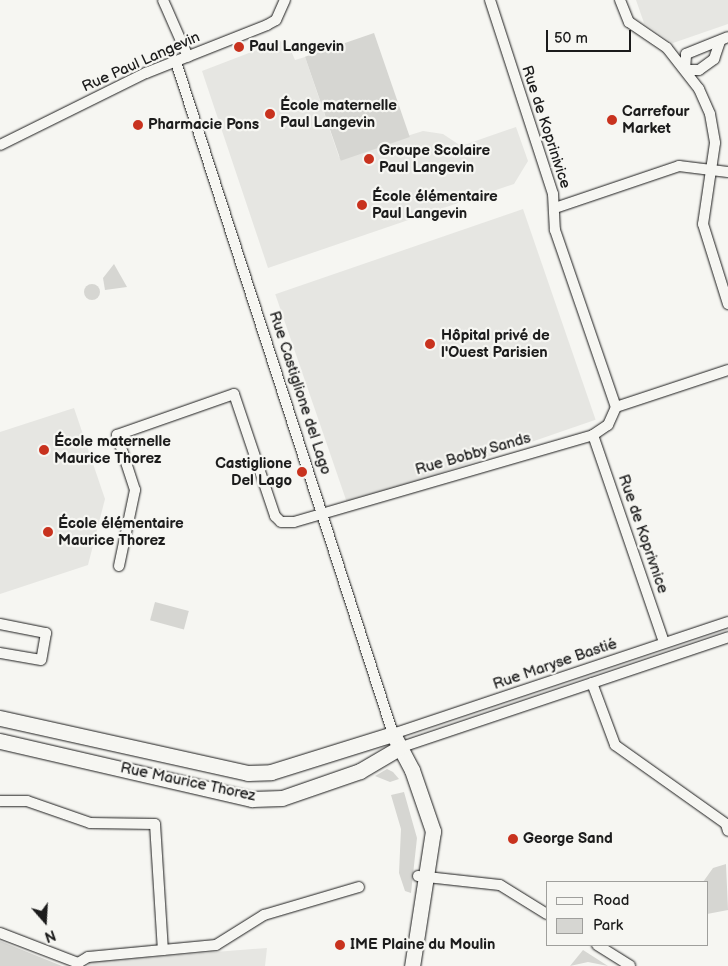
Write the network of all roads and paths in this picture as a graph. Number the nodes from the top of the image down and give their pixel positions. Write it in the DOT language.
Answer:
graph roads {
  1 [pos="163,0"];
  2 [pos="285,0"];
  3 [pos="490,0"];
  4 [pos="620,0"];
  5 [pos="724,39"];
  6 [pos="188,58"];
  7 [pos="176,62"];
  8 [pos="684,70"];
  9 [pos="0,145"];
  10 [pos="712,172"];
  11 [pos="728,172"];
  12 [pos="555,208"];
  13 [pos="728,304"];
  14 [pos="728,370"];
  15 [pos="616,407"];
  16 [pos="593,435"];
  17 [pos="324,515"];
  18 [pos="119,566"];
  19 [pos="728,622"];
  20 [pos="0,624"];
  21 [pos="728,637"];
  22 [pos="664,642"];
  23 [pos="0,653"];
  24 [pos="592,683"];
  25 [pos="0,718"];
  26 [pos="0,741"];
  27 [pos="398,747"];
  28 [pos="0,801"];
  29 [pos="728,831"];
  30 [pos="424,876"];
  31 [pos="359,888"];
  32 [pos="546,913"];
  33 [pos="0,933"];
  34 [pos="599,946"];
  35 [pos="164,950"];
  36 [pos="78,965"];
  37 [pos="412,966"];
  38 [pos="630,966"];
  1 -- 6 [label="street"];
  2 -- 6 [label="street, Rue Paul Langevin"];
  3 -- 12 [label="street, Rue de Koprinivice"];
  4 -- 8 [label="street"];
  5 -- 8 [label="street"];
  5 -- 8 [label="street"];
  6 -- 7 [label="street, Rue Paul Langevin"];
  7 -- 9 [label="street, Rue Paul Langevin"];
  7 -- 17 [label="street, Rue Castiglione del Lago"];
  8 -- 10 [label="street"];
  10 -- 11 [label="street"];
  10 -- 12 [label="street"];
  10 -- 13 [label="street"];
  12 -- 15 [label="street, Rue de Koprinivice"];
  14 -- 15 [label="street"];
  15 -- 16 [label="street, Rue Bobby Sands"];
  16 -- 17 [label="street, Rue Bobby Sands"];
  16 -- 22 [label="street, Rue de Koprivnice"];
  17 -- 18 [label="street, Rue Bobby Sands"];
  17 -- 27 [label="street, Rue Castiglione del Lago"];
  19 -- 22 [label="street, Rue Maryse Bastié"];
  20 -- 23 [label="street"];
  21 -- 24 [label="street, Rue Maryse Bastié"];
  22 -- 27 [label="street, Rue Maryse Bastié"];
  24 -- 27 [label="street, Rue Maryse Bastié"];
  24 -- 29 [label="street"];
  25 -- 27 [label="main road, Rue Maurice Thorez"];
  26 -- 27 [label="main road, Rue Maurice Thorez"];
  27 -- 30 [label="main road"];
  28 -- 35 [label="street"];
  30 -- 32 [label="street"];
  30 -- 37 [label="main road"];
  31 -- 35 [label="street"];
  33 -- 36 [label="street"];
  34 -- 38 [label="street"];
  35 -- 36 [label="street"];
}
